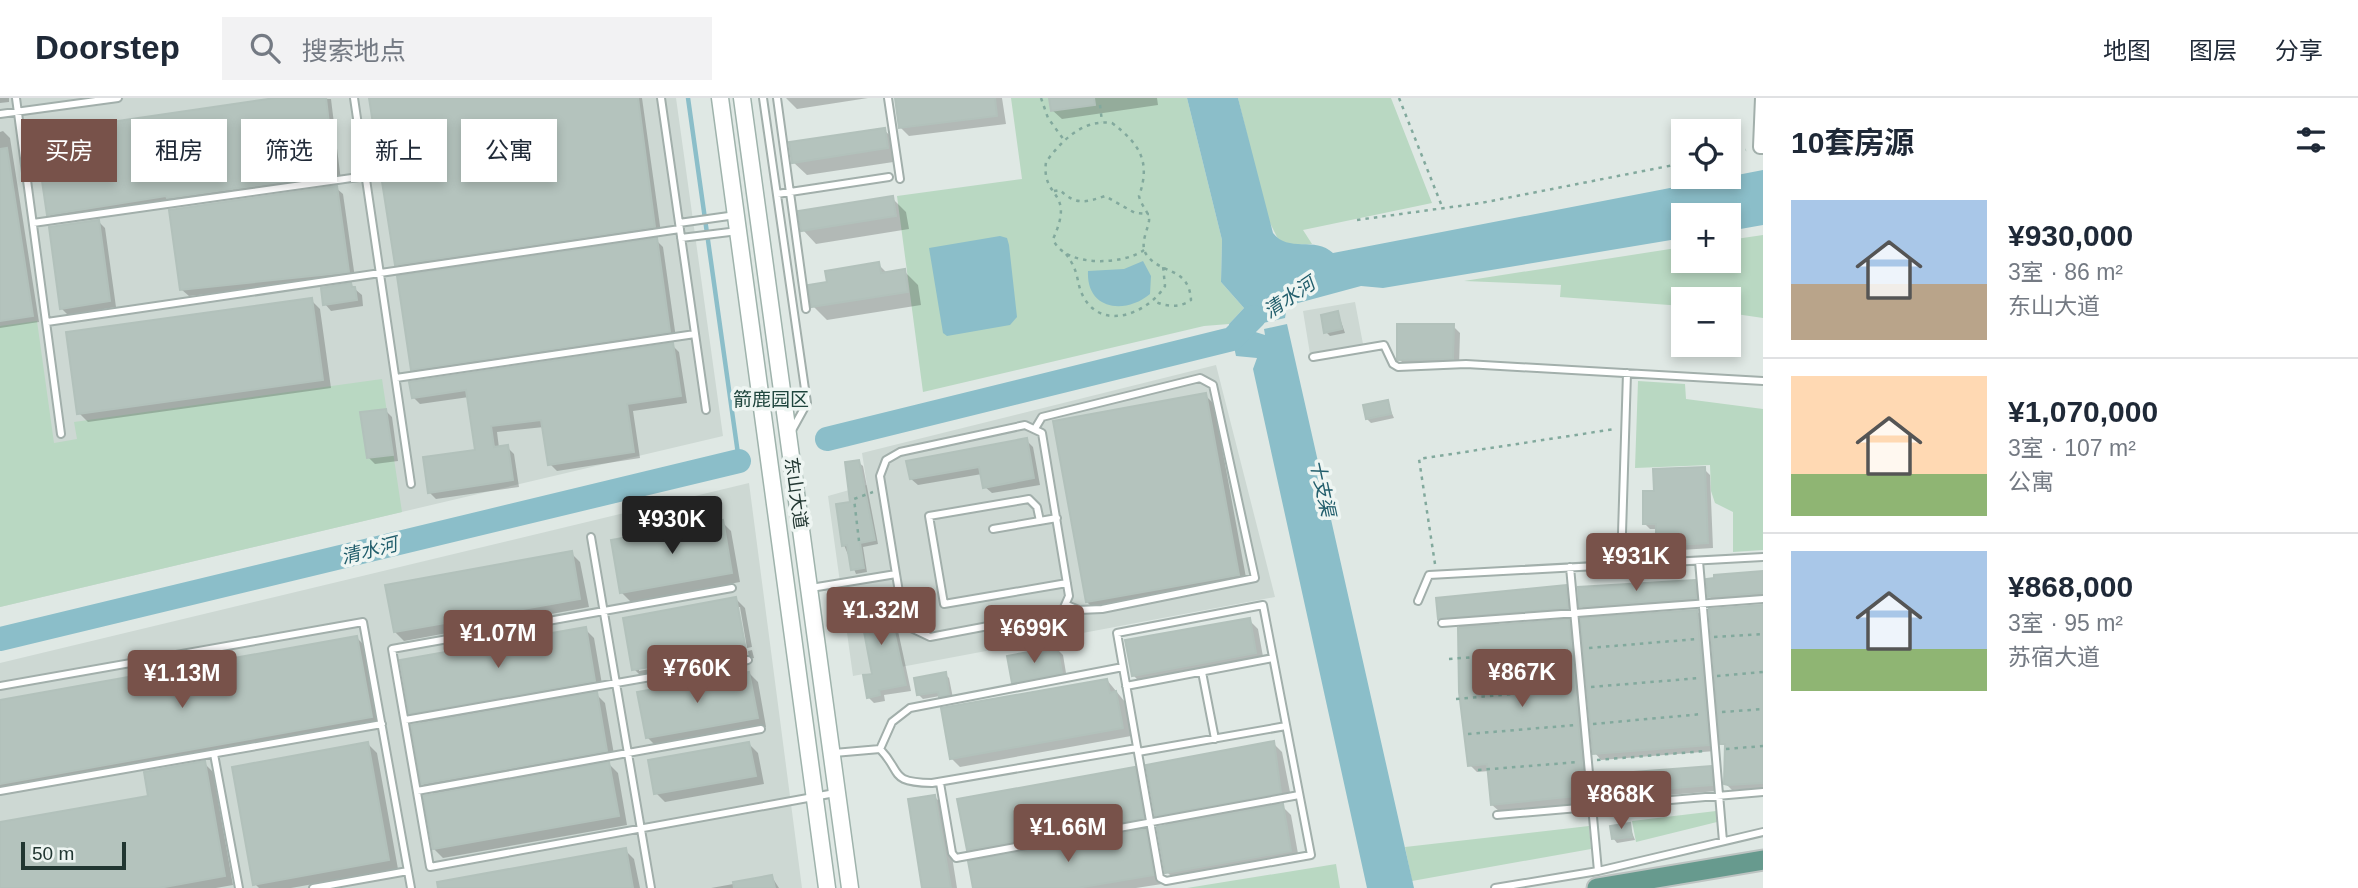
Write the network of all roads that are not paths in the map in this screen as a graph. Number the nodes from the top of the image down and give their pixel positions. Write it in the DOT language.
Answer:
graph roads {
  1 [pos="16,98"];
  2 [pos="118,98"];
  3 [pos="354,98"];
  4 [pos="661,98"];
  5 [pos="720,98"];
  6 [pos="743,98"];
  7 [pos="763,98"];
  8 [pos="776,98"];
  9 [pos="888,98"];
  10 [pos="1762,98"];
  11 [pos="18,112"];
  12 [pos="0,114"];
  13 [pos="357,119"];
  14 [pos="1762,147"];
  15 [pos="888,177"];
  16 [pos="351,178"];
  17 [pos="900,179"];
  18 [pos="367,182"];
  19 [pos="789,192"];
  20 [pos="777,194"];
  21 [pos="33,223"];
  22 [pos="737,223"];
  23 [pos="679,226"];
  24 [pos="681,238"];
  25 [pos="380,273"];
  26 [pos="806,309"];
  27 [pos="47,322"];
  28 [pos="695,334"];
  29 [pos="1313,357"];
  30 [pos="1627,373"];
  31 [pos="396,378"];
  32 [pos="1763,381"];
  33 [pos="706,410"];
  34 [pos="1035,427"];
  35 [pos="61,434"];
  36 [pos="789,436"];
  37 [pos="411,484"];
  38 [pos="1057,518"];
  39 [pos="1040,521"];
  40 [pos="993,529"];
  41 [pos="591,537"];
  42 [pos="1763,557"];
  43 [pos="1699,561"];
  44 [pos="1621,565"];
  45 [pos="1570,568"];
  46 [pos="896,574"];
  47 [pos="1067,583"];
  48 [pos="732,588"];
  49 [pos="809,589"];
  50 [pos="1763,599"];
  51 [pos="1418,601"];
  52 [pos="1703,603"];
  53 [pos="1068,605"];
  54 [pos="604,611"];
  55 [pos="1574,611"];
  56 [pos="1442,623"];
  57 [pos="1273,658"];
  58 [pos="748,660"];
  59 [pos="1123,667"];
  60 [pos="1202,671"];
  61 [pos="616,683"];
  62 [pos="0,686"];
  63 [pos="1126,686"];
  64 [pos="405,720"];
  65 [pos="382,724"];
  66 [pos="1286,726"];
  67 [pos="761,729"];
  68 [pos="1214,739"];
  69 [pos="880,749"];
  70 [pos="1138,750"];
  71 [pos="628,752"];
  72 [pos="214,754"];
  73 [pos="832,754"];
  74 [pos="940,783"];
  75 [pos="0,791"];
  76 [pos="417,791"];
  77 [pos="1763,792"];
  78 [pos="837,793"];
  79 [pos="1299,794"];
  80 [pos="1720,796"];
  81 [pos="815,797"];
  82 [pos="1592,807"];
  83 [pos="1497,815"];
  84 [pos="1150,821"];
  85 [pos="641,828"];
  86 [pos="1763,832"];
  87 [pos="1723,841"];
  88 [pos="1763,860"];
  89 [pos="408,871"];
  90 [pos="1598,880"];
  91 [pos="239,888"];
  92 [pos="313,888"];
  93 [pos="411,888"];
  94 [pos="651,888"];
  95 [pos="827,888"];
  96 [pos="850,888"];
  97 [pos="1495,888"];
  1 -- 11 [label="lane"];
  2 -- 11 [label="lane"];
  3 -- 13 [label="lane"];
  4 -- 23 [label="lane"];
  5 -- 22 [label="main road, 东山大道"];
  6 -- 36 [label="main road, 东山大道"];
  7 -- 20 [label="lane"];
  8 -- 19 [label="lane"];
  9 -- 17 [label="lane"];
  10 -- 14 [label="street"];
  11 -- 12 [label="lane"];
  11 -- 21 [label="lane"];
  15 -- 19 [label="lane"];
  16 -- 21 [label="lane"];
  18 -- 25 [label="lane"];
  19 -- 20 [label="lane"];
  19 -- 26 [label="lane"];
  20 -- 36 [label="lane"];
  21 -- 27 [label="lane"];
  22 -- 23 [label="lane"];
  22 -- 24 [label="lane"];
  22 -- 81 [label="main road, 东山大道"];
  23 -- 24 [label="lane"];
  23 -- 25 [label="lane"];
  24 -- 28 [label="lane"];
  25 -- 27 [label="lane"];
  25 -- 31 [label="lane"];
  27 -- 35 [label="lane"];
  28 -- 31 [label="lane"];
  28 -- 33 [label="lane"];
  29 -- 30 [label="lane"];
  30 -- 32 [label="lane"];
  30 -- 44 [label="lane"];
  31 -- 37 [label="lane"];
  34 -- 38 [label="lane"];
  34 -- 46 [label="lane"];
  34 -- 53 [label="lane"];
  36 -- 49 [label="main road, 东山大道"];
  38 -- 39 [label="lane"];
  38 -- 47 [label="lane"];
  39 -- 40 [label="lane"];
  39 -- 47 [label="lane"];
  41 -- 54 [label="lane"];
  42 -- 43 [label="lane"];
  43 -- 44 [label="lane"];
  43 -- 52 [label="lane"];
  44 -- 45 [label="lane"];
  45 -- 51 [label="lane"];
  45 -- 55 [label="lane"];
  46 -- 49 [label="lane"];
  46 -- 53 [label="lane"];
  47 -- 53 [label="lane"];
  48 -- 54 [label="lane"];
  49 -- 73 [label="main road, 东山大道"];
  50 -- 52 [label="lane"];
  52 -- 55 [label="lane"];
  52 -- 80 [label="lane"];
  54 -- 61 [label="lane"];
  54 -- 64 [label="lane"];
  55 -- 56 [label="lane"];
  55 -- 82 [label="lane"];
  57 -- 59 [label="lane"];
  57 -- 60 [label="lane"];
  57 -- 66 [label="lane"];
  58 -- 61 [label="lane"];
  59 -- 63 [label="lane"];
  59 -- 69 [label="lane"];
  60 -- 63 [label="lane"];
  60 -- 68 [label="lane"];
  61 -- 64 [label="lane"];
  61 -- 71 [label="lane"];
  62 -- 65 [label="lane"];
  63 -- 70 [label="lane"];
  64 -- 76 [label="lane"];
  65 -- 72 [label="lane"];
  65 -- 89 [label="lane"];
  66 -- 68 [label="lane"];
  66 -- 79 [label="lane"];
  67 -- 71 [label="lane"];
  68 -- 70 [label="lane"];
  69 -- 73 [label="lane"];
  69 -- 74 [label="lane"];
  70 -- 74 [label="lane"];
  70 -- 84 [label="lane"];
  71 -- 76 [label="lane"];
  71 -- 85 [label="lane"];
  72 -- 75 [label="lane"];
  72 -- 91 [label="lane"];
  73 -- 78 [label="main road, 东山大道"];
  74 -- 84 [label="lane"];
  76 -- 85 [label="lane"];
  77 -- 80 [label="lane"];
  78 -- 81 [label="lane"];
  78 -- 96 [label="main road, 东山大道"];
  79 -- 84 [label="lane"];
  79 -- 84 [label="lane"];
  80 -- 82 [label="lane"];
  80 -- 87 [label="lane"];
  81 -- 85 [label="lane"];
  81 -- 95 [label="main road, 东山大道"];
  82 -- 83 [label="lane"];
  82 -- 90 [label="lane"];
  85 -- 94 [label="lane"];
  86 -- 87 [label="lane"];
  87 -- 90 [label="lane"];
  88 -- 90 [label="main road"];
  89 -- 92 [label="lane"];
  89 -- 93 [label="lane"];
  90 -- 97 [label="lane"];
}
